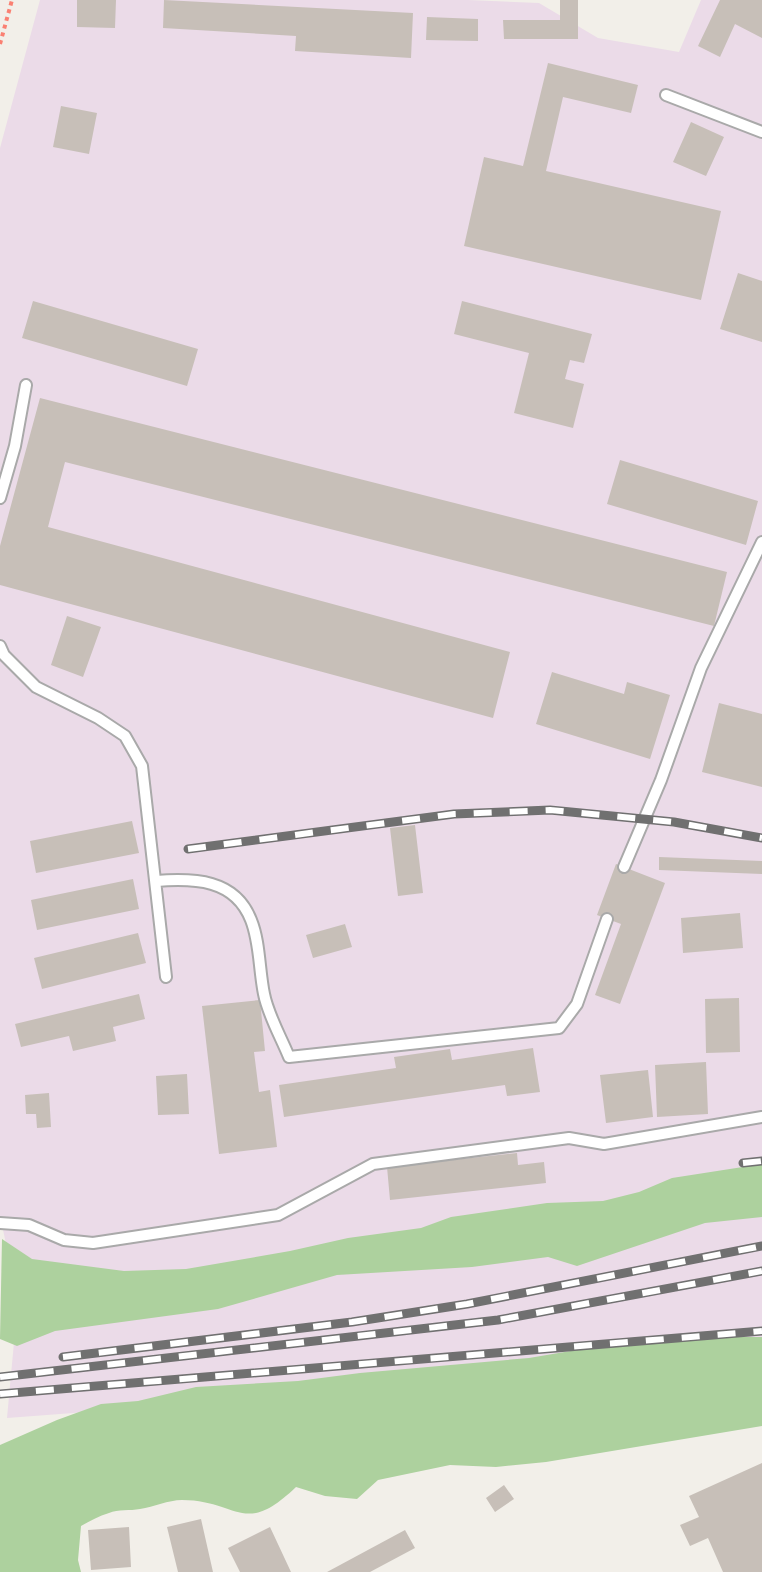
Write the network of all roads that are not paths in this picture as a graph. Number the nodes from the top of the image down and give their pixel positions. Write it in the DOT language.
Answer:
graph roads {
  1 [pos="666,95"];
  2 [pos="762,132"];
  3 [pos="26,385"];
  4 [pos="0,498"];
  5 [pos="762,542"];
  6 [pos="0,646"];
  7 [pos="624,867"];
  8 [pos="156,881"];
  9 [pos="607,919"];
  10 [pos="166,977"];
  11 [pos="762,1117"];
  12 [pos="0,1223"];
  1 -- 2 [label="lane"];
  3 -- 4 [label="lane"];
  5 -- 7 [label="lane"];
  6 -- 8 [label="lane"];
  8 -- 9 [label="lane"];
  8 -- 10 [label="lane"];
  11 -- 12 [label="lane"];
}
